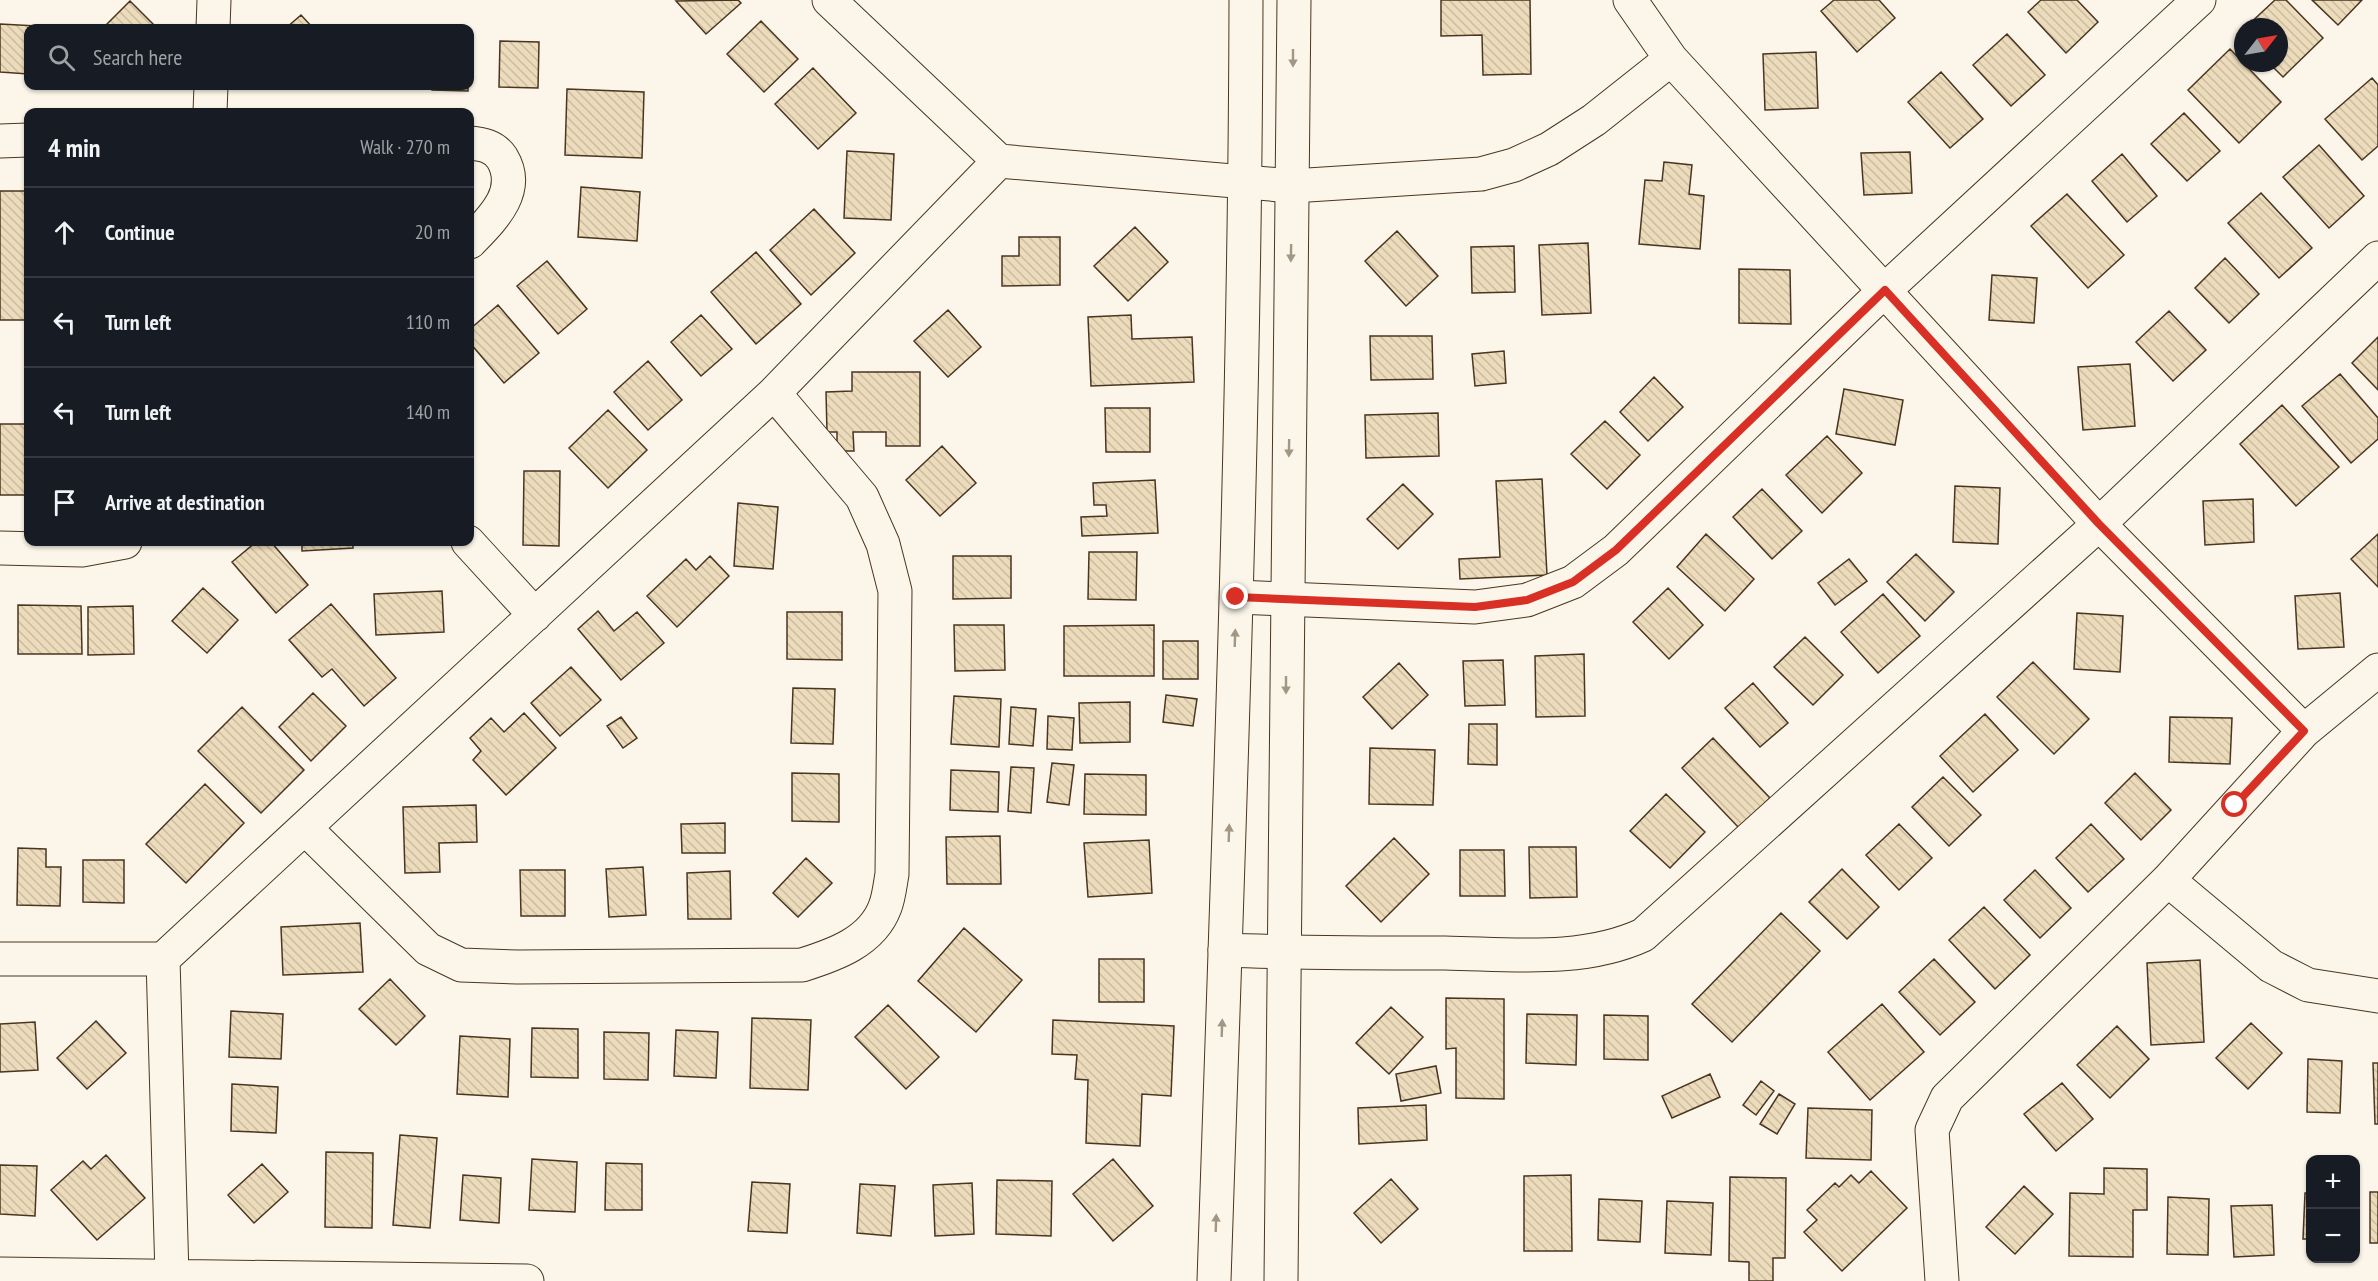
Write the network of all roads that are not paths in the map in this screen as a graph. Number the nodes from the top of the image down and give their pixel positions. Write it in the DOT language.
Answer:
graph roads {
  1 [pos="214,0"];
  2 [pos="829,0"];
  3 [pos="1246,0"];
  4 [pos="1294,0"];
  5 [pos="1630,0"];
  6 [pos="2199,0"];
  7 [pos="213,24"];
  8 [pos="1671,59"];
  9 [pos="211,90"];
  10 [pos="210,108"];
  11 [pos="24,140"];
  12 [pos="0,141"];
  13 [pos="474,143"];
  14 [pos="999,160"];
  15 [pos="1245,183"];
  16 [pos="1292,186"];
  17 [pos="474,238"];
  18 [pos="2378,258"];
  19 [pos="1885,290"];
  20 [pos="774,393"];
  21 [pos="2099,524"];
  22 [pos="104,546"];
  23 [pos="472,546"];
  24 [pos="0,548"];
  25 [pos="1236,597"];
  26 [pos="1287,599"];
  27 [pos="535,615"];
  28 [pos="2378,670"];
  29 [pos="2304,731"];
  30 [pos="306,829"];
  31 [pos="2169,880"];
  32 [pos="1225,950"];
  33 [pos="1285,953"];
  34 [pos="0,958"];
  35 [pos="163,959"];
  36 [pos="2378,996"];
  37 [pos="0,1274"];
  38 [pos="172,1276"];
  39 [pos="396,1280"];
  40 [pos="527,1281"];
  41 [pos="1214,1281"];
  42 [pos="1281,1281"];
  43 [pos="1942,1281"];
  1 -- 7 [label="street"];
  2 -- 14 [label="street"];
  3 -- 15 [label="street"];
  4 -- 16 [label="street, one-way"];
  5 -- 8 [label="street"];
  6 -- 19 [label="street"];
  8 -- 16 [label="street"];
  8 -- 19 [label="street"];
  9 -- 10 [label="street"];
  11 -- 12 [label="street"];
  13 -- 17 [label="street"];
  14 -- 15 [label="street"];
  14 -- 20 [label="street"];
  15 -- 16 [label="street"];
  15 -- 25 [label="street"];
  16 -- 26 [label="street, one-way"];
  18 -- 21 [label="street"];
  19 -- 21 [label="street"];
  19 -- 26 [label="street"];
  20 -- 27 [label="street"];
  20 -- 30 [label="street"];
  21 -- 29 [label="street"];
  21 -- 33 [label="street"];
  22 -- 24 [label="street"];
  23 -- 27 [label="street"];
  25 -- 26 [label="street"];
  32 -- 25 [label="street, one-way"];
  26 -- 33 [label="street, one-way"];
  27 -- 30 [label="street"];
  28 -- 29 [label="street"];
  29 -- 31 [label="street"];
  30 -- 35 [label="street"];
  31 -- 36 [label="street"];
  31 -- 43 [label="street"];
  32 -- 33 [label="street"];
  41 -- 32 [label="street, one-way"];
  33 -- 42 [label="street"];
  34 -- 35 [label="street"];
  35 -- 38 [label="street"];
  37 -- 38 [label="street"];
  38 -- 39 [label="street"];
  39 -- 40 [label="street"];
}
